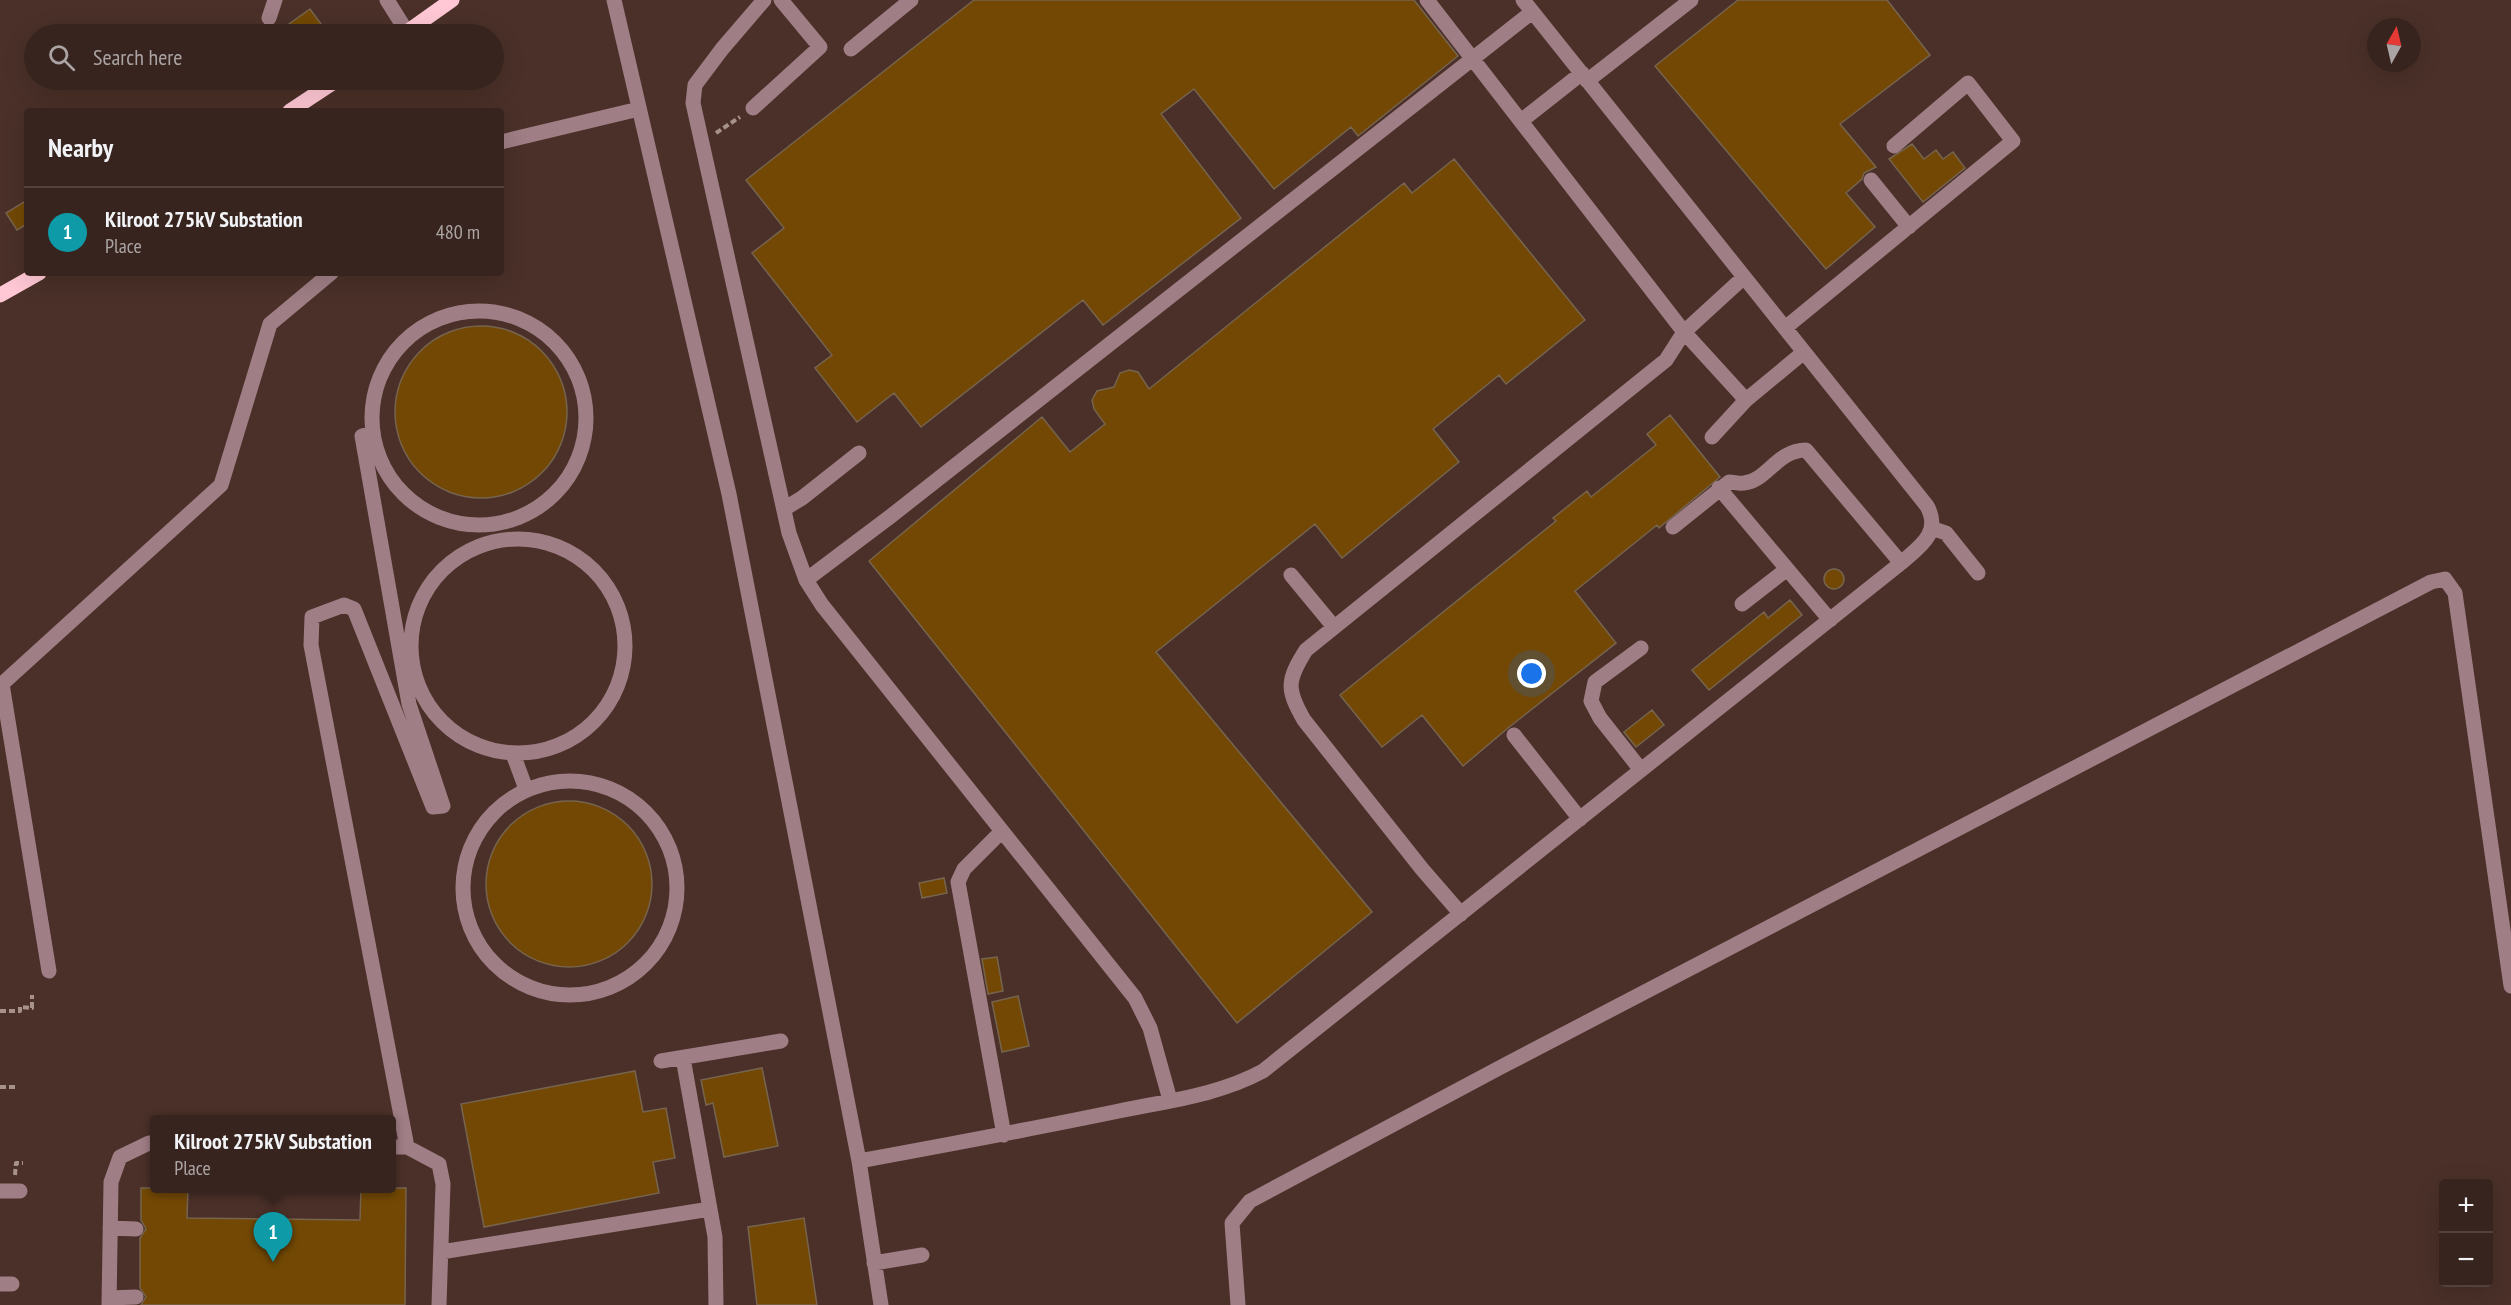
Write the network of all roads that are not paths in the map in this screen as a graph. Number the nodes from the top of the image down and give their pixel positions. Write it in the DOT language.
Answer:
graph roads {
  1 [pos="275,0"];
  2 [pos="387,0"];
  3 [pos="452,0"];
  4 [pos="614,0"];
  5 [pos="764,0"];
  6 [pos="781,0"];
  7 [pos="911,0"];
  8 [pos="1427,0"];
  9 [pos="1523,0"];
  10 [pos="1691,0"];
  11 [pos="1532,12"];
  12 [pos="269,18"];
  13 [pos="400,24"];
  14 [pos="418,24"];
  15 [pos="850,49"];
  16 [pos="1473,58"];
  17 [pos="1584,77"];
  18 [pos="322,90"];
  19 [pos="295,108"];
  20 [pos="753,108"];
  21 [pos="639,109"];
  22 [pos="1521,121"];
  23 [pos="504,141"];
  24 [pos="1894,146"];
  25 [pos="1871,180"];
  26 [pos="1909,227"];
  27 [pos="34,276"];
  28 [pos="327,276"];
  29 [pos="1744,278"];
  30 [pos="0,296"];
  31 [pos="1785,328"];
  32 [pos="1684,332"];
  33 [pos="1804,352"];
  34 [pos="1746,400"];
  35 [pos="371,433"];
  36 [pos="1712,437"];
  37 [pos="859,453"];
  38 [pos="1719,488"];
  39 [pos="784,509"];
  40 [pos="511,521"];
  41 [pos="1673,527"];
  42 [pos="1931,528"];
  43 [pos="507,538"];
  44 [pos="1901,563"];
  45 [pos="1787,568"];
  46 [pos="1978,573"];
  47 [pos="1291,576"];
  48 [pos="806,580"];
  49 [pos="1742,604"];
  50 [pos="1830,620"];
  51 [pos="1334,627"];
  52 [pos="1641,648"];
  53 [pos="406,662"];
  54 [pos="1515,735"];
  55 [pos="513,754"];
  56 [pos="1641,770"];
  57 [pos="526,789"];
  58 [pos="1580,819"];
  59 [pos="1002,831"];
  60 [pos="1461,914"];
  61 [pos="49,971"];
  62 [pos="2511,986"];
  63 [pos="781,1041"];
  64 [pos="683,1058"];
  65 [pos="661,1061"];
  66 [pos="1170,1100"];
  67 [pos="393,1115"];
  68 [pos="396,1130"];
  69 [pos="1004,1135"];
  70 [pos="150,1143"];
  71 [pos="399,1147"];
  72 [pos="859,1161"];
  73 [pos="0,1191"];
  74 [pos="20,1191"];
  75 [pos="710,1209"];
  76 [pos="110,1228"];
  77 [pos="136,1229"];
  78 [pos="441,1252"];
  79 [pos="922,1255"];
  80 [pos="874,1263"];
  81 [pos="136,1297"];
  82 [pos="109,1301"];
  83 [pos="439,1305"];
  84 [pos="716,1305"];
  85 [pos="881,1305"];
  86 [pos="1238,1305"];
  1 -- 12 [label="street"];
  2 -- 13 [label="street"];
  3 -- 14 [label="main road"];
  4 -- 21 [label="street"];
  5 -- 39 [label="street"];
  6 -- 20 [label="street"];
  7 -- 15 [label="street"];
  8 -- 16 [label="street"];
  9 -- 11 [label="street"];
  10 -- 17 [label="street"];
  11 -- 16 [label="street"];
  11 -- 17 [label="street"];
  16 -- 22 [label="street"];
  16 -- 48 [label="street"];
  17 -- 22 [label="street"];
  17 -- 29 [label="street"];
  18 -- 19 [label="main road"];
  21 -- 23 [label="street"];
  21 -- 72 [label="street"];
  22 -- 32 [label="street"];
  24 -- 26 [label="street"];
  25 -- 26 [label="street"];
  26 -- 31 [label="street"];
  27 -- 30 [label="main road"];
  28 -- 61 [label="street"];
  29 -- 31 [label="street"];
  29 -- 32 [label="street"];
  31 -- 33 [label="street"];
  32 -- 34 [label="street"];
  32 -- 51 [label="street"];
  33 -- 34 [label="street"];
  33 -- 42 [label="street"];
  34 -- 36 [label="street"];
  35 -- 40 [label="street"];
  35 -- 40 [label="street"];
  35 -- 53 [label="street"];
  37 -- 39 [label="street"];
  38 -- 41 [label="street"];
  38 -- 44 [label="street"];
  38 -- 45 [label="street"];
  39 -- 48 [label="street"];
  40 -- 43 [label="street"];
  42 -- 44 [label="street"];
  42 -- 46 [label="street"];
  43 -- 53 [label="street"];
  43 -- 55 [label="street"];
  44 -- 50 [label="street"];
  45 -- 49 [label="street"];
  45 -- 50 [label="street"];
  47 -- 51 [label="street"];
  48 -- 59 [label="street"];
  50 -- 56 [label="street"];
  51 -- 60 [label="street"];
  52 -- 56 [label="street"];
  53 -- 55 [label="street"];
  53 -- 67 [label="street"];
  54 -- 58 [label="street"];
  55 -- 57 [label="street"];
  56 -- 58 [label="street"];
  57 -- 57 [label="street"];
  58 -- 60 [label="street"];
  59 -- 66 [label="street"];
  59 -- 69 [label="street"];
  60 -- 66 [label="street"];
  62 -- 86 [label="street"];
  63 -- 64 [label="street"];
  64 -- 65 [label="street"];
  64 -- 75 [label="street"];
  66 -- 69 [label="street"];
  68 -- 71 [label="street"];
  69 -- 72 [label="street"];
  70 -- 76 [label="street"];
  71 -- 78 [label="street"];
  72 -- 80 [label="street"];
  73 -- 74 [label="street"];
  75 -- 78 [label="street"];
  75 -- 84 [label="street"];
  76 -- 77 [label="street"];
  76 -- 82 [label="street"];
  78 -- 83 [label="street"];
  79 -- 80 [label="street"];
  80 -- 85 [label="street"];
  81 -- 82 [label="street"];
}
